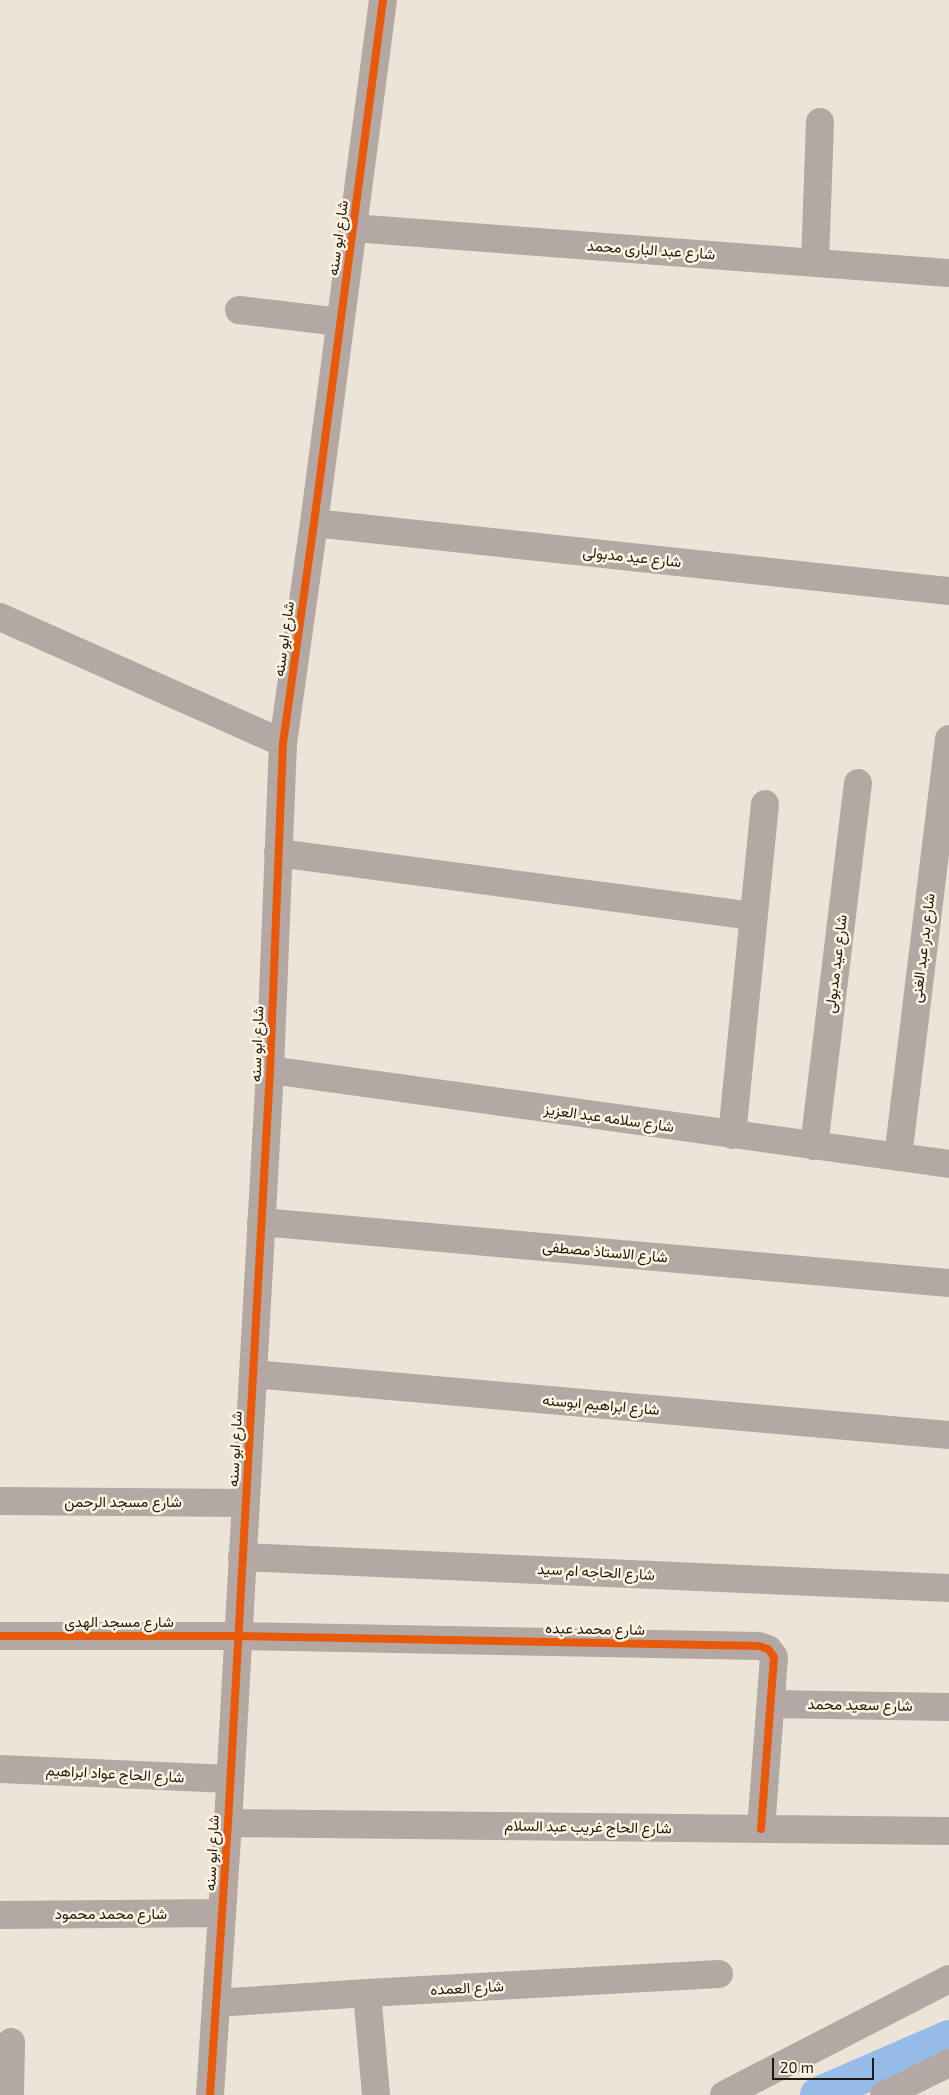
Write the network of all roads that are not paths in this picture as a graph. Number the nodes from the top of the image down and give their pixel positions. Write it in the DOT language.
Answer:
graph roads {
  1 [pos="383,0"];
  2 [pos="820,122"];
  3 [pos="353,228"];
  4 [pos="815,263"];
  5 [pos="949,273"];
  6 [pos="239,310"];
  7 [pos="340,322"];
  8 [pos="314,523"];
  9 [pos="949,591"];
  10 [pos="0,617"];
  11 [pos="949,739"];
  12 [pos="283,743"];
  13 [pos="858,783"];
  14 [pos="765,804"];
  15 [pos="278,853"];
  16 [pos="753,916"];
  17 [pos="270,1070"];
  18 [pos="732,1134"];
  19 [pos="814,1146"];
  20 [pos="898,1157"];
  21 [pos="949,1164"];
  22 [pos="262,1222"];
  23 [pos="949,1283"];
  24 [pos="253,1374"];
  25 [pos="949,1435"];
  26 [pos="0,1501"];
  27 [pos="246,1503"];
  28 [pos="242,1556"];
  29 [pos="949,1588"];
  30 [pos="0,1636"];
  31 [pos="238,1636"];
  32 [pos="771,1704"];
  33 [pos="949,1706"];
  34 [pos="0,1768"];
  35 [pos="230,1779"];
  36 [pos="228,1823"];
  37 [pos="761,1829"];
  38 [pos="949,1831"];
  39 [pos="222,1913"];
  40 [pos="0,1914"];
  41 [pos="719,1974"];
  42 [pos="949,1979"];
  43 [pos="367,1993"];
  44 [pos="216,2003"];
  45 [pos="11,2042"];
  46 [pos="949,2063"];
  47 [pos="10,2095"];
  48 [pos="210,2095"];
  49 [pos="376,2095"];
  50 [pos="724,2095"];
  51 [pos="884,2095"];
  1 -- 3 [label="street, شارع ابو سنه"];
  2 -- 4 [label="street"];
  3 -- 4 [label="street, شارع عبد البارى محمد"];
  3 -- 7 [label="street, شارع ابو سنه"];
  4 -- 5 [label="street, شارع عبد البارى محمد"];
  6 -- 7 [label="street"];
  7 -- 8 [label="street, شارع ابو سنه"];
  8 -- 9 [label="street, شارع عيد مدبولى"];
  8 -- 12 [label="street, شارع ابو سنه"];
  10 -- 12 [label="street"];
  11 -- 20 [label="street, شارع بدر عبد الغنى"];
  12 -- 15 [label="street, شارع ابو سنه"];
  13 -- 19 [label="street, شارع عيد مدبولى"];
  14 -- 16 [label="street"];
  15 -- 16 [label="street"];
  15 -- 17 [label="street, شارع ابو سنه"];
  16 -- 18 [label="street"];
  17 -- 18 [label="street, شارع سلامه عبد العزيز"];
  17 -- 22 [label="street, شارع ابو سنه"];
  18 -- 19 [label="street, شارع سلامه عبد العزيز"];
  19 -- 20 [label="street, شارع سلامه عبد العزيز"];
  20 -- 21 [label="street, شارع سلامه عبد العزيز"];
  22 -- 23 [label="street, شارع الاستاذ مصطفى"];
  22 -- 24 [label="street, شارع ابو سنه"];
  24 -- 25 [label="street, شارع ابراهيم ابوسنه"];
  24 -- 27 [label="street, شارع ابو سنه"];
  26 -- 27 [label="street, شارع مسجد الرحمن"];
  27 -- 28 [label="street, شارع ابو سنه"];
  28 -- 29 [label="street, شارع الحاجه ام سيد"];
  28 -- 31 [label="street, شارع ابو سنه"];
  30 -- 31 [label="street, شارع مسجد الهدى"];
  31 -- 32 [label="street, شارع محمد عبده"];
  31 -- 35 [label="street, شارع ابو سنه"];
  32 -- 33 [label="street, شارع سعيد محمد"];
  32 -- 37 [label="street, شارع محمد عبده"];
  34 -- 35 [label="street, شارع الحاج عواد ابراهيم"];
  35 -- 36 [label="street, شارع ابو سنه"];
  36 -- 37 [label="street, شارع الحاج غريب عبد السلام"];
  36 -- 39 [label="street, شارع ابو سنه"];
  37 -- 38 [label="street, شارع الحاج غريب عبد السلام"];
  39 -- 40 [label="street, شارع محمد محمود"];
  39 -- 44 [label="street, شارع ابو سنه"];
  41 -- 43 [label="street, شارع العمده"];
  42 -- 50 [label="street"];
  43 -- 44 [label="street, شارع العمده"];
  43 -- 49 [label="street"];
  44 -- 48 [label="street, شارع ابو سنه"];
  45 -- 47 [label="street"];
  46 -- 51 [label="street"];
}
